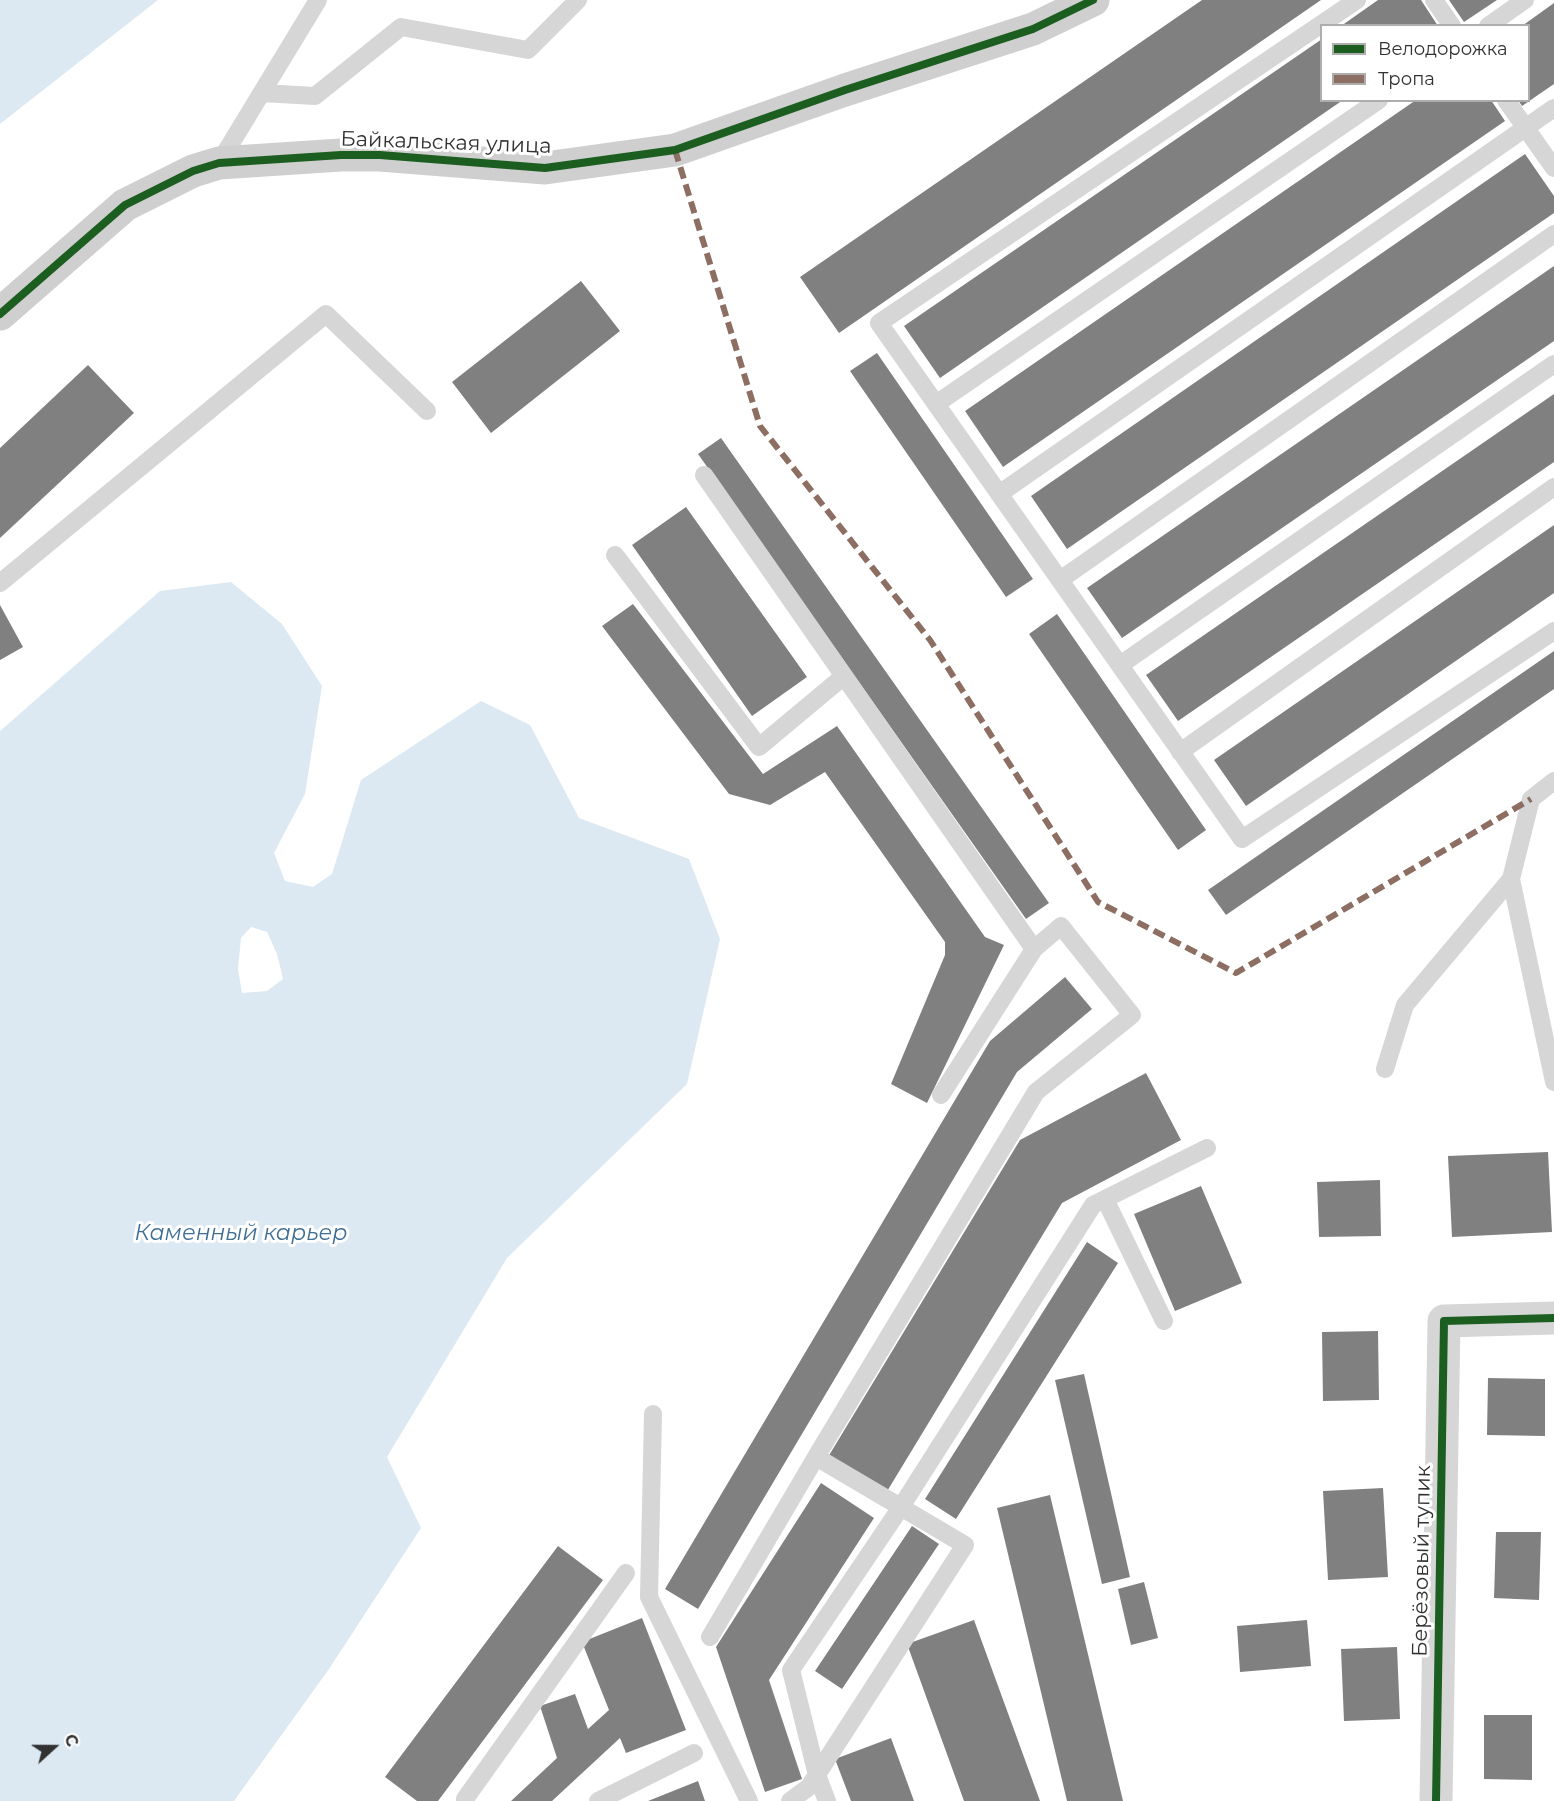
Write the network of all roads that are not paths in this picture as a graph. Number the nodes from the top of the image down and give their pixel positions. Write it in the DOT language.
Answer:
graph roads {
  1 [pos="318,0"];
  2 [pos="578,0"];
  3 [pos="1093,0"];
  4 [pos="1357,0"];
  5 [pos="1434,0"];
  6 [pos="1525,0"];
  7 [pos="1321,24"];
  8 [pos="1451,24"];
  9 [pos="1491,24"];
  10 [pos="1320,25"];
  11 [pos="262,93"];
  12 [pos="1376,102"];
  13 [pos="1507,102"];
  14 [pos="1554,108"];
  15 [pos="1526,128"];
  16 [pos="219,163"];
  17 [pos="1554,168"];
  18 [pos="1554,234"];
  19 [pos="0,314"];
  20 [pos="1554,364"];
  21 [pos="936,404"];
  22 [pos="427,411"];
  23 [pos="704,475"];
  24 [pos="1554,487"];
  25 [pos="999,494"];
  26 [pos="615,555"];
  27 [pos="1060,580"];
  28 [pos="0,583"];
  29 [pos="1554,631"];
  30 [pos="1119,665"];
  31 [pos="844,676"];
  32 [pos="1180,752"];
  33 [pos="1554,781"];
  34 [pos="1511,879"];
  35 [pos="1034,950"];
  36 [pos="1385,1069"];
  37 [pos="1554,1082"];
  38 [pos="941,1095"];
  39 [pos="1207,1148"];
  40 [pos="1105,1199"];
  41 [pos="1554,1318"];
  42 [pos="1164,1321"];
  43 [pos="653,1414"];
  44 [pos="816,1457"];
  45 [pos="901,1507"];
  46 [pos="626,1573"];
  47 [pos="710,1637"];
  48 [pos="694,1753"];
  49 [pos="817,1775"];
  50 [pos="466,1801"];
  51 [pos="598,1801"];
  52 [pos="748,1801"];
  53 [pos="790,1801"];
  54 [pos="827,1801"];
  55 [pos="1436,1801"];
  1 -- 11 [label="lane"];
  2 -- 11 [label="lane"];
  3 -- 16 [label="street, Байкальская улица"];
  4 -- 7 [label="lane"];
  5 -- 8 [label="lane"];
  6 -- 9 [label="lane"];
  10 -- 21 [label="lane"];
  11 -- 16 [label="lane"];
  12 -- 21 [label="lane"];
  13 -- 15 [label="lane"];
  14 -- 15 [label="lane"];
  15 -- 17 [label="lane"];
  15 -- 25 [label="lane"];
  16 -- 19 [label="street, Байкальская улица"];
  18 -- 27 [label="lane"];
  20 -- 30 [label="lane"];
  21 -- 25 [label="lane"];
  22 -- 28 [label="lane"];
  23 -- 31 [label="lane"];
  24 -- 32 [label="lane"];
  25 -- 27 [label="lane"];
  26 -- 31 [label="lane"];
  27 -- 30 [label="lane"];
  29 -- 32 [label="lane"];
  30 -- 32 [label="lane"];
  31 -- 35 [label="lane"];
  33 -- 34 [label="lane"];
  34 -- 36 [label="lane"];
  34 -- 37 [label="lane"];
  35 -- 38 [label="lane"];
  35 -- 44 [label="lane"];
  39 -- 40 [label="lane"];
  40 -- 42 [label="lane"];
  40 -- 45 [label="lane"];
  41 -- 55 [label="street, Берёзовый тупик"];
  43 -- 52 [label="lane"];
  44 -- 45 [label="lane"];
  44 -- 47 [label="lane"];
  45 -- 49 [label="lane"];
  45 -- 49 [label="lane"];
  46 -- 50 [label="lane"];
  48 -- 51 [label="lane"];
  49 -- 53 [label="lane"];
  49 -- 54 [label="lane"];
}
